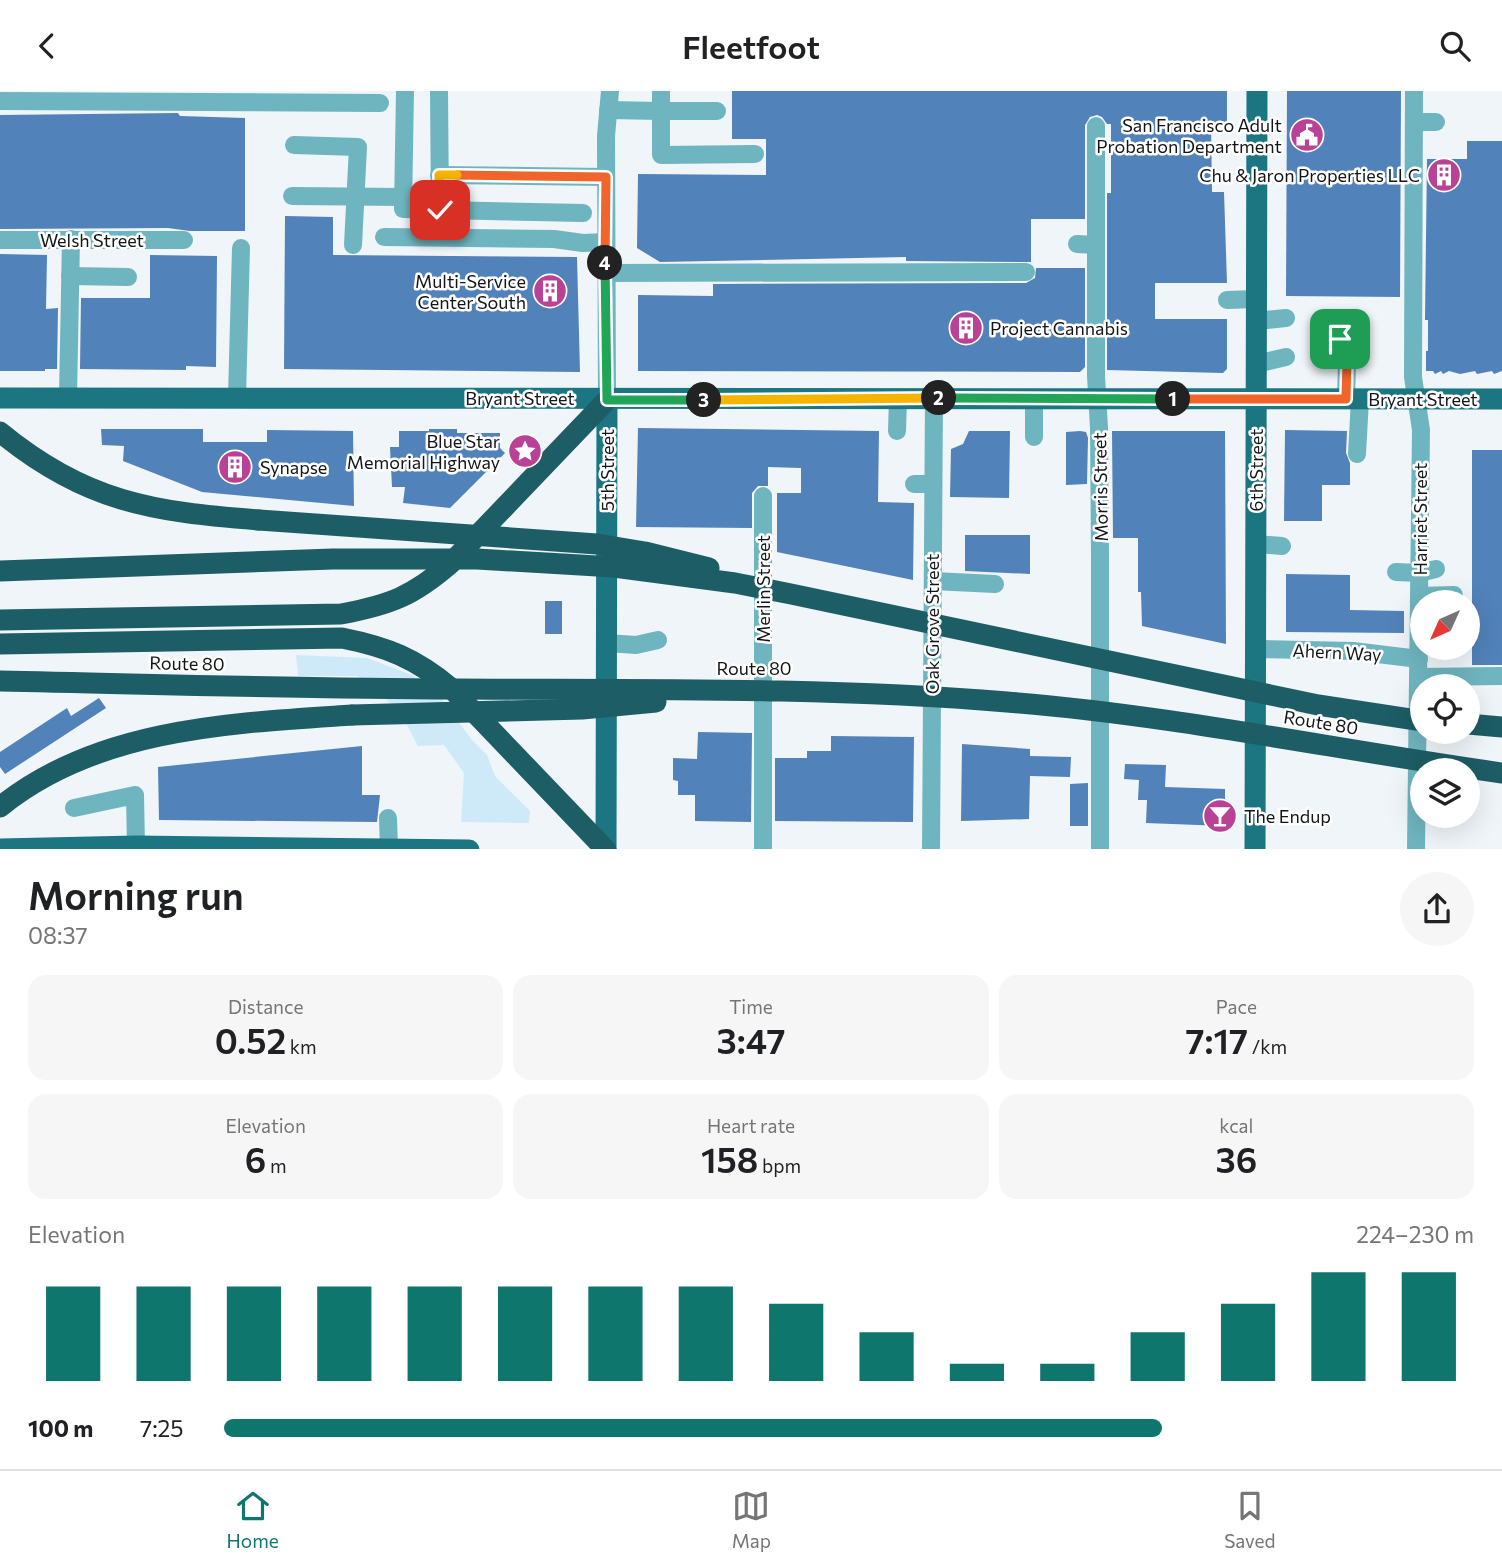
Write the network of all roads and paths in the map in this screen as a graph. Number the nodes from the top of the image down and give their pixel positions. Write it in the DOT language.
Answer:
graph roads {
  1 [pos="405,91"];
  2 [pos="439,91"];
  3 [pos="610,91"];
  4 [pos="661,91"];
  5 [pos="1257,91"];
  6 [pos="1414,91"];
  7 [pos="79,97"];
  8 [pos="0,101"];
  9 [pos="380,103"];
  10 [pos="608,110"];
  11 [pos="661,111"];
  12 [pos="717,111"];
  13 [pos="1414,122"];
  14 [pos="1436,122"];
  15 [pos="1096,126"];
  16 [pos="294,145"];
  17 [pos="755,155"];
  18 [pos="439,175"];
  19 [pos="606,177"];
  20 [pos="356,196"];
  21 [pos="292,197"];
  22 [pos="402,197"];
  23 [pos="440,210"];
  24 [pos="583,213"];
  25 [pos="384,237"];
  26 [pos="71,239"];
  27 [pos="0,240"];
  28 [pos="184,240"];
  29 [pos="606,242"];
  30 [pos="1077,244"];
  31 [pos="353,245"];
  32 [pos="1096,245"];
  33 [pos="241,248"];
  34 [pos="1026,272"];
  35 [pos="605,273"];
  36 [pos="70,277"];
  37 [pos="128,277"];
  38 [pos="1227,300"];
  39 [pos="1256,310"];
  40 [pos="1286,318"];
  41 [pos="1340,319"];
  42 [pos="1286,357"];
  43 [pos="1256,364"];
  44 [pos="68,397"];
  45 [pos="237,397"];
  46 [pos="0,398"];
  47 [pos="898,398"];
  48 [pos="934,398"];
  49 [pos="1034,399"];
  50 [pos="1098,399"];
  51 [pos="1256,399"];
  52 [pos="1353,399"];
  53 [pos="1416,399"];
  54 [pos="1502,399"];
  55 [pos="607,400"];
  56 [pos="897,431"];
  57 [pos="0,432"];
  58 [pos="1034,437"];
  59 [pos="1357,453"];
  60 [pos="914,484"];
  61 [pos="933,484"];
  62 [pos="763,496"];
  63 [pos="1256,544"];
  64 [pos="1282,546"];
  65 [pos="0,571"];
  66 [pos="1428,571"];
  67 [pos="1396,572"];
  68 [pos="933,581"];
  69 [pos="995,584"];
  70 [pos="1421,590"];
  71 [pos="791,594"];
  72 [pos="0,620"];
  73 [pos="658,640"];
  74 [pos="607,643"];
  75 [pos="0,645"];
  76 [pos="1255,649"];
  77 [pos="1420,660"];
  78 [pos="1419,668"];
  79 [pos="1502,676"];
  80 [pos="0,681"];
  81 [pos="794,691"];
  82 [pos="1410,719"];
  83 [pos="1480,724"];
  84 [pos="1502,725"];
  85 [pos="1502,773"];
  86 [pos="0,807"];
  87 [pos="74,808"];
  88 [pos="388,818"];
  89 [pos="136,846"];
  90 [pos="0,849"];
  91 [pos="330,849"];
  92 [pos="389,849"];
  93 [pos="469,849"];
  94 [pos="606,849"];
  95 [pos="763,849"];
  96 [pos="931,849"];
  97 [pos="1100,849"];
  98 [pos="1255,849"];
  99 [pos="1416,849"];
  1 -- 22 [label="street"];
  2 -- 18 [label="street"];
  3 -- 10 [label="street, 5th Street"];
  4 -- 11 [label="street"];
  5 -- 39 [label="main road, 6th Street"];
  6 -- 13 [label="street, Harriet Street"];
  7 -- 8 [label="street"];
  7 -- 9 [label="street"];
  10 -- 11 [label="street"];
  10 -- 19 [label="street, 5th Street"];
  11 -- 12 [label="street"];
  11 -- 17 [label="street"];
  13 -- 14 [label="street"];
  13 -- 53 [label="street, Harriet Street"];
  15 -- 32 [label="street, Morris Street"];
  16 -- 20 [label="street"];
  18 -- 19 [label="street"];
  18 -- 23 [label="street"];
  19 -- 29 [label="street, 5th Street"];
  20 -- 21 [label="street"];
  20 -- 22 [label="street"];
  20 -- 31 [label="street"];
  22 -- 23 [label="street"];
  23 -- 24 [label="street"];
  25 -- 29 [label="street"];
  26 -- 27 [label="street, Welsh Street"];
  26 -- 28 [label="street, Welsh Street"];
  26 -- 36 [label="street"];
  29 -- 35 [label="street, 5th Street"];
  30 -- 32 [label="street"];
  32 -- 50 [label="street, Morris Street"];
  33 -- 45 [label="street"];
  34 -- 35 [label="street"];
  35 -- 55 [label="street, 5th Street"];
  36 -- 37 [label="street"];
  36 -- 44 [label="street"];
  38 -- 39 [label="street"];
  39 -- 40 [label="street"];
  39 -- 43 [label="main road, 6th Street"];
  41 -- 52 [label="street"];
  42 -- 43 [label="street"];
  43 -- 51 [label="main road, 6th Street"];
  44 -- 45 [label="main road, Bryant Street"];
  44 -- 46 [label="main road, Bryant Street"];
  45 -- 55 [label="main road, Bryant Street"];
  47 -- 48 [label="main road, Bryant Street"];
  47 -- 55 [label="main road, Bryant Street"];
  47 -- 56 [label="street"];
  48 -- 49 [label="main road, Bryant Street"];
  48 -- 61 [label="street, Oak Grove Street"];
  49 -- 50 [label="main road, Bryant Street"];
  49 -- 58 [label="street"];
  50 -- 51 [label="main road, Bryant Street"];
  50 -- 97 [label="street, Morris Street"];
  51 -- 52 [label="main road, Bryant Street"];
  51 -- 63 [label="main road, 6th Street"];
  52 -- 53 [label="main road, Bryant Street"];
  52 -- 59 [label="street"];
  53 -- 54 [label="main road, Bryant Street"];
  53 -- 66 [label="street, Harriet Street"];
  55 -- 72 [label="highway"];
  55 -- 74 [label="main road, 5th Street"];
  57 -- 71 [label="highway, bridge"];
  60 -- 61 [label="street"];
  61 -- 68 [label="street, Oak Grove Street"];
  62 -- 95 [label="street, Merlin Street"];
  63 -- 64 [label="street"];
  63 -- 76 [label="main road, 6th Street"];
  65 -- 71 [label="highway, Route 80, bridge"];
  66 -- 67 [label="street"];
  66 -- 70 [label="street, Harriet Street"];
  68 -- 69 [label="street"];
  68 -- 96 [label="street, Oak Grove Street"];
  71 -- 82 [label="highway, Route 80, bridge"];
  73 -- 74 [label="street"];
  74 -- 94 [label="main road, 5th Street"];
  75 -- 94 [label="highway"];
  76 -- 78 [label="street, Ahern Way"];
  76 -- 98 [label="main road, 6th Street"];
  77 -- 78 [label="street, Harriet Street"];
  78 -- 79 [label="street, Ahern Way"];
  78 -- 99 [label="street, Harriet Street"];
  80 -- 81 [label="highway, Route 80, bridge"];
  81 -- 85 [label="highway, Route 80, bridge"];
  81 -- 86 [label="highway, bridge"];
  83 -- 84 [label="highway"];
  87 -- 89 [label="street"];
  88 -- 92 [label="street"];
  89 -- 90 [label="main road"];
  89 -- 91 [label="main road"];
  91 -- 92 [label="main road"];
  92 -- 93 [label="main road"];
}
